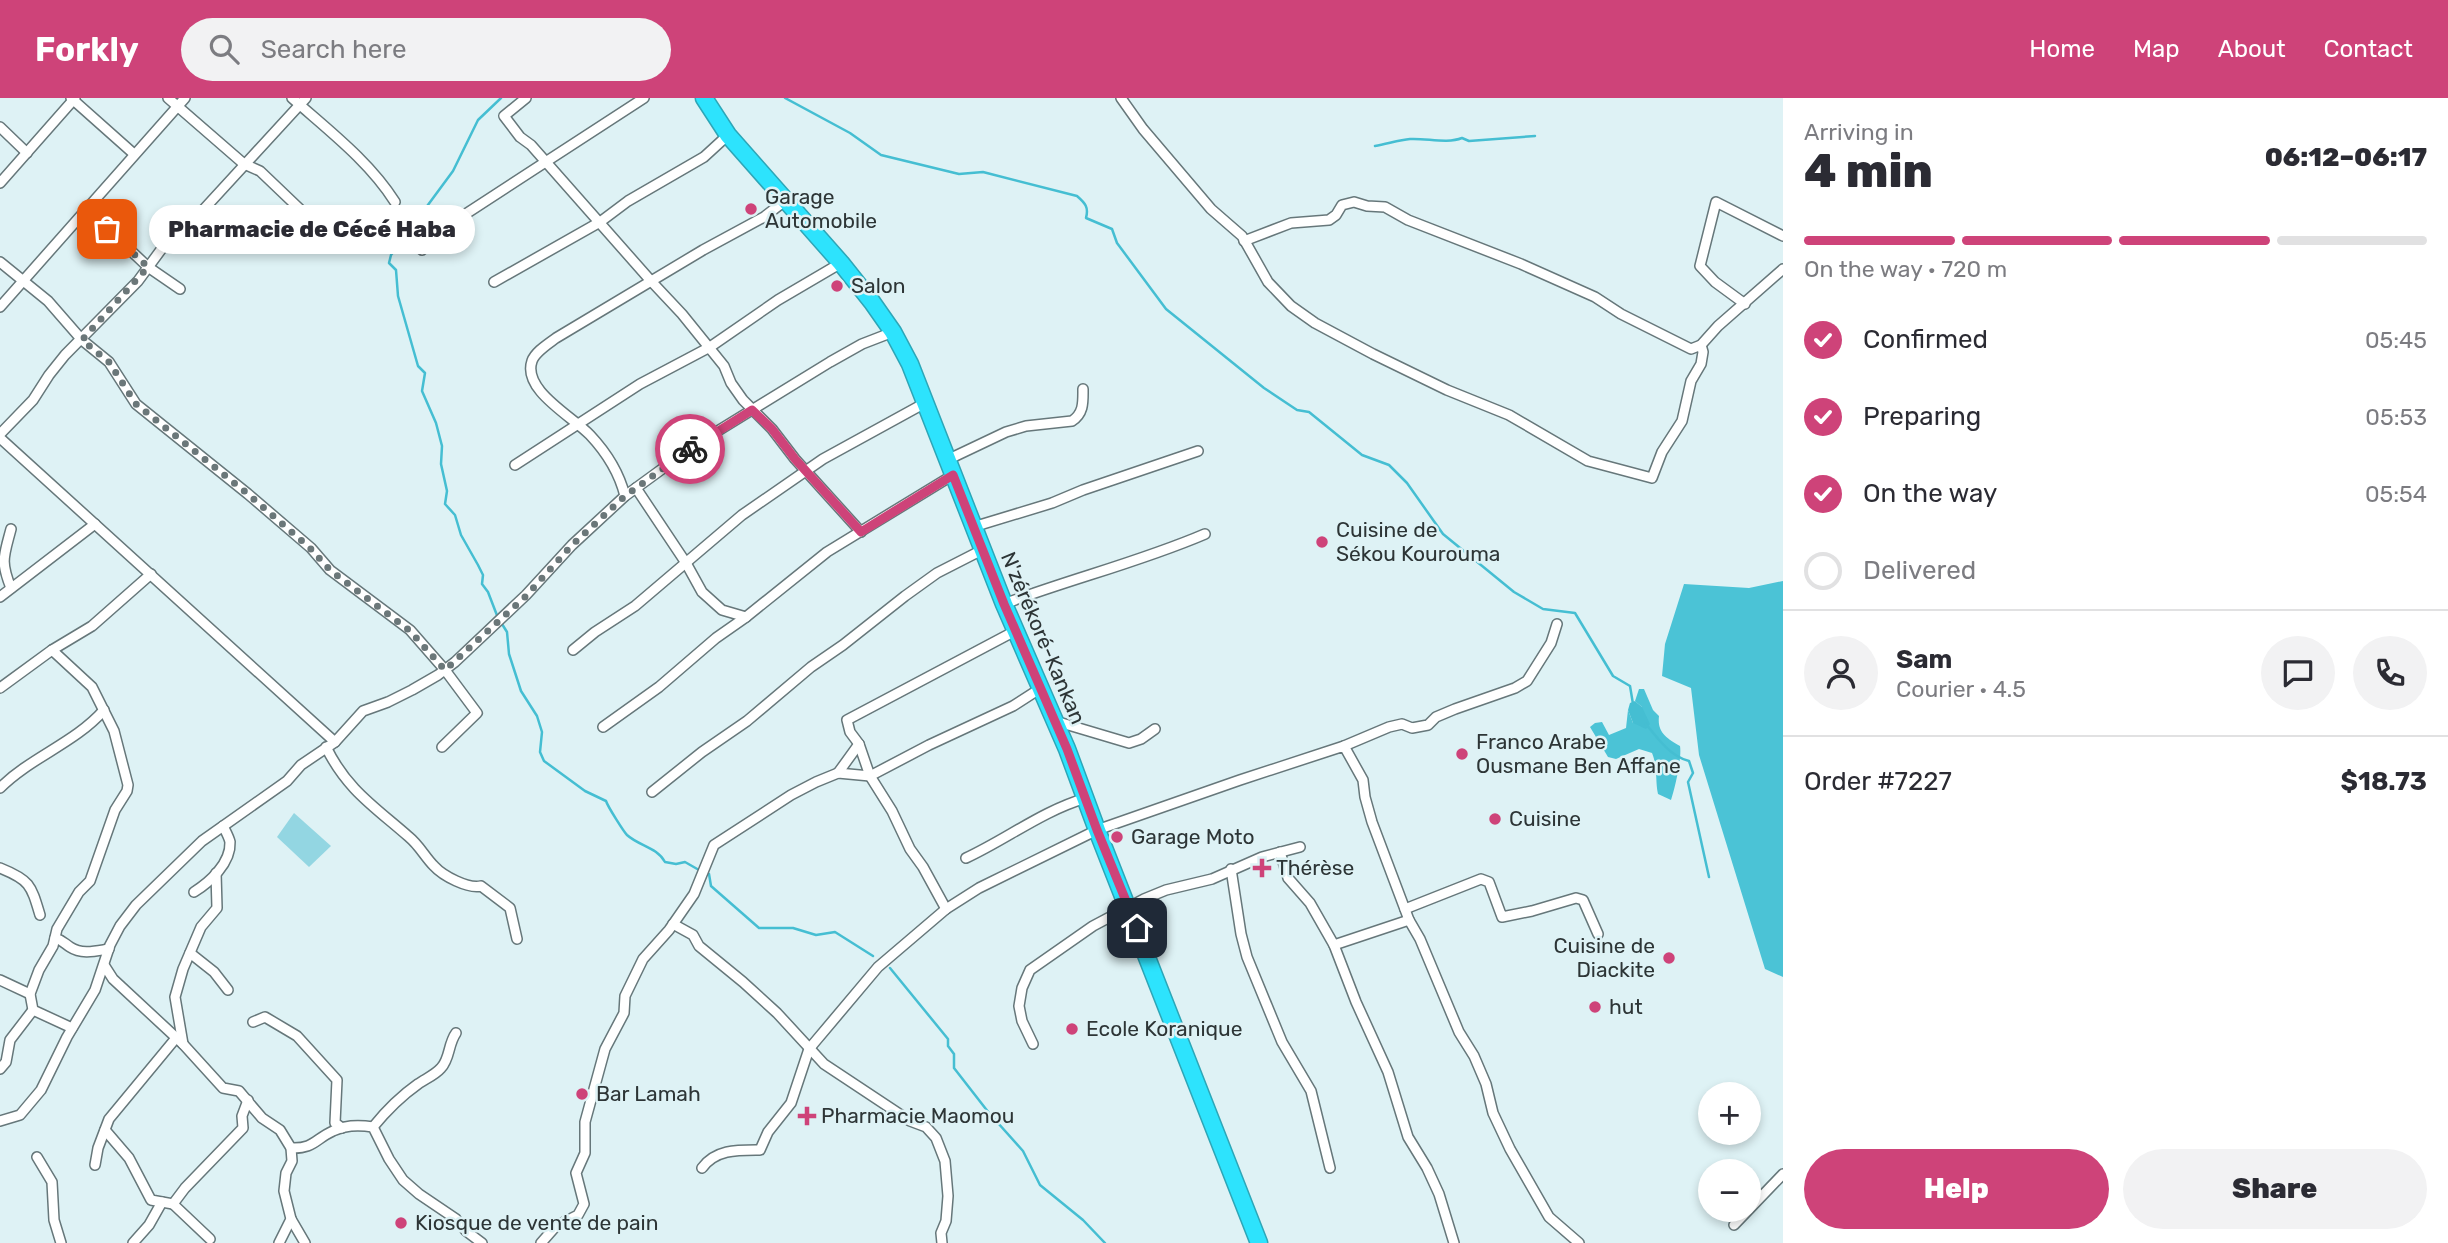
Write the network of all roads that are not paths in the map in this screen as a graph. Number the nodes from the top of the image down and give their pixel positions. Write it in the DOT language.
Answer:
graph roads {
  1 [pos="167,98"];
  2 [pos="526,98"];
  3 [pos="644,98"];
  4 [pos="704,98"];
  5 [pos="1121,98"];
  6 [pos="73,99"];
  7 [pos="299,100"];
  8 [pos="182,102"];
  9 [pos="0,128"];
  10 [pos="728,135"];
  11 [pos="27,153"];
  12 [pos="134,154"];
  13 [pos="545,163"];
  14 [pos="244,164"];
  15 [pos="0,183"];
  16 [pos="786,200"];
  17 [pos="395,202"];
  18 [pos="87,209"];
  19 [pos="305,214"];
  20 [pos="600,222"];
  21 [pos="1783,236"];
  22 [pos="1244,240"];
  23 [pos="422,250"];
  24 [pos="0,262"];
  25 [pos="841,263"];
  26 [pos="148,267"];
  27 [pos="1783,269"];
  28 [pos="23,280"];
  29 [pos="650,281"];
  30 [pos="494,282"];
  31 [pos="180,289"];
  32 [pos="1745,304"];
  33 [pos="0,307"];
  34 [pos="893,332"];
  35 [pos="82,340"];
  36 [pos="1701,345"];
  37 [pos="710,347"];
  38 [pos="1083,389"];
  39 [pos="925,403"];
  40 [pos="752,410"];
  41 [pos="578,423"];
  42 [pos="0,436"];
  43 [pos="1198,451"];
  44 [pos="515,465"];
  45 [pos="950,467"];
  46 [pos="805,472"];
  47 [pos="636,488"];
  48 [pos="625,496"];
  49 [pos="95,524"];
  50 [pos="974,527"];
  51 [pos="11,528"];
  52 [pos="861,532"];
  53 [pos="1205,534"];
  54 [pos="982,550"];
  55 [pos="686,563"];
  56 [pos="151,574"];
  57 [pos="11,589"];
  58 [pos="0,597"];
  59 [pos="1004,604"];
  60 [pos="746,617"];
  61 [pos="1557,624"];
  62 [pos="1015,631"];
  63 [pos="52,650"];
  64 [pos="573,650"];
  65 [pos="445,670"];
  66 [pos="0,688"];
  67 [pos="1041,688"];
  68 [pos="104,710"];
  69 [pos="1055,721"];
  70 [pos="603,727"];
  71 [pos="1155,729"];
  72 [pos="859,744"];
  73 [pos="331,745"];
  74 [pos="1344,746"];
  75 [pos="442,747"];
  76 [pos="838,773"];
  77 [pos="870,776"];
  78 [pos="0,788"];
  79 [pos="652,792"];
  80 [pos="1086,798"];
  81 [pos="223,826"];
  82 [pos="1097,830"];
  83 [pos="1300,847"];
  84 [pos="1280,852"];
  85 [pos="967,858"];
  86 [pos="0,868"];
  87 [pos="1231,869"];
  88 [pos="216,873"];
  89 [pos="194,892"];
  90 [pos="1128,906"];
  91 [pos="946,909"];
  92 [pos="1405,909"];
  93 [pos="40,915"];
  94 [pos="1409,920"];
  95 [pos="673,924"];
  96 [pos="1598,934"];
  97 [pos="55,938"];
  98 [pos="517,939"];
  99 [pos="1334,945"];
  100 [pos="109,949"];
  101 [pos="190,953"];
  102 [pos="104,965"];
  103 [pos="0,980"];
  104 [pos="229,990"];
  105 [pos="30,994"];
  106 [pos="33,1010"];
  107 [pos="253,1022"];
  108 [pos="72,1028"];
  109 [pos="456,1033"];
  110 [pos="179,1041"];
  111 [pos="1033,1044"];
  112 [pos="809,1049"];
  113 [pos="2,1062"];
  114 [pos="248,1100"];
  115 [pos="0,1121"];
  116 [pos="373,1127"];
  117 [pos="342,1128"];
  118 [pos="104,1130"];
  119 [pos="291,1148"];
  120 [pos="37,1157"];
  121 [pos="95,1165"];
  122 [pos="702,1168"];
  123 [pos="1330,1168"];
  124 [pos="1783,1174"];
  125 [pos="162,1202"];
  126 [pos="173,1204"];
  127 [pos="291,1219"];
  128 [pos="1734,1225"];
  129 [pos="210,1239"];
  130 [pos="61,1243"];
  131 [pos="133,1243"];
  132 [pos="279,1243"];
  133 [pos="305,1243"];
  134 [pos="482,1243"];
  135 [pos="541,1243"];
  136 [pos="942,1243"];
  137 [pos="1259,1243"];
  138 [pos="1454,1243"];
  139 [pos="1579,1243"];
  1 -- 8 [label="street"];
  2 -- 13 [label="street"];
  3 -- 13 [label="street"];
  4 -- 10 [label="highway, N'zérékoré-Kankan"];
  5 -- 22 [label="street"];
  6 -- 11 [label="street"];
  6 -- 12 [label="street"];
  7 -- 14 [label="street"];
  7 -- 17 [label="street"];
  8 -- 12 [label="street"];
  8 -- 14 [label="street"];
  9 -- 11 [label="street"];
  10 -- 16 [label="highway, N'zérékoré-Kankan"];
  10 -- 20 [label="street"];
  11 -- 15 [label="street"];
  12 -- 18 [label="street"];
  13 -- 20 [label="street"];
  13 -- 23 [label="street"];
  14 -- 19 [label="street"];
  14 -- 26 [label="street"];
  16 -- 25 [label="highway, N'zérékoré-Kankan"];
  16 -- 29 [label="street"];
  18 -- 26 [label="street"];
  18 -- 28 [label="street"];
  20 -- 29 [label="street"];
  20 -- 30 [label="street"];
  21 -- 32 [label="street"];
  22 -- 36 [label="street"];
  22 -- 36 [label="street"];
  24 -- 28 [label="street"];
  25 -- 34 [label="highway, N'zérékoré-Kankan"];
  25 -- 37 [label="street"];
  26 -- 31 [label="street"];
  26 -- 35 [label="street"];
  27 -- 32 [label="street"];
  28 -- 33 [label="street"];
  28 -- 35 [label="street"];
  29 -- 37 [label="street"];
  29 -- 41 [label="street"];
  32 -- 36 [label="street"];
  34 -- 39 [label="highway, N'zérékoré-Kankan"];
  34 -- 40 [label="street"];
  35 -- 42 [label="street"];
  35 -- 65 [label="street"];
  37 -- 40 [label="street"];
  37 -- 41 [label="street"];
  38 -- 45 [label="street"];
  39 -- 45 [label="highway, N'zérékoré-Kankan"];
  39 -- 46 [label="street"];
  40 -- 46 [label="street"];
  40 -- 47 [label="street"];
  41 -- 44 [label="street"];
  41 -- 48 [label="street"];
  42 -- 49 [label="street"];
  43 -- 50 [label="street"];
  45 -- 50 [label="highway, N'zérékoré-Kankan"];
  45 -- 52 [label="street"];
  46 -- 52 [label="street"];
  46 -- 55 [label="street"];
  47 -- 48 [label="street"];
  47 -- 55 [label="street"];
  48 -- 65 [label="street"];
  49 -- 56 [label="street"];
  49 -- 57 [label="street"];
  50 -- 54 [label="highway, N'zérékoré-Kankan"];
  51 -- 57 [label="street"];
  52 -- 60 [label="street"];
  53 -- 59 [label="street"];
  54 -- 59 [label="highway, N'zérékoré-Kankan"];
  54 -- 79 [label="street"];
  55 -- 60 [label="street"];
  55 -- 64 [label="street"];
  56 -- 63 [label="street"];
  56 -- 73 [label="street"];
  57 -- 58 [label="street"];
  59 -- 62 [label="highway, N'zérékoré-Kankan"];
  60 -- 70 [label="street"];
  61 -- 74 [label="street"];
  62 -- 67 [label="highway, N'zérékoré-Kankan"];
  62 -- 72 [label="street"];
  63 -- 66 [label="street"];
  63 -- 68 [label="street"];
  65 -- 73 [label="street"];
  65 -- 75 [label="street"];
  67 -- 69 [label="highway, N'zérékoré-Kankan"];
  67 -- 77 [label="street"];
  68 -- 78 [label="street"];
  68 -- 97 [label="street"];
  69 -- 71 [label="street"];
  69 -- 80 [label="highway, N'zérékoré-Kankan"];
  72 -- 76 [label="street"];
  72 -- 77 [label="street"];
  73 -- 81 [label="street"];
  73 -- 98 [label="street"];
  74 -- 82 [label="street"];
  74 -- 92 [label="street"];
  76 -- 77 [label="street"];
  76 -- 95 [label="street"];
  77 -- 91 [label="street"];
  80 -- 82 [label="highway, N'zérékoré-Kankan"];
  80 -- 85 [label="street"];
  81 -- 88 [label="street"];
  81 -- 100 [label="street"];
  82 -- 90 [label="highway, N'zérékoré-Kankan"];
  82 -- 91 [label="street"];
  83 -- 84 [label="street"];
  84 -- 87 [label="street"];
  84 -- 99 [label="street"];
  86 -- 93 [label="street"];
  87 -- 90 [label="street"];
  87 -- 123 [label="street"];
  88 -- 89 [label="street"];
  88 -- 101 [label="street"];
  90 -- 111 [label="street"];
  90 -- 137 [label="highway, N'zérékoré-Kankan"];
  91 -- 112 [label="street"];
  92 -- 94 [label="street"];
  92 -- 96 [label="street"];
  94 -- 99 [label="street"];
  94 -- 139 [label="street"];
  95 -- 112 [label="street"];
  95 -- 135 [label="street"];
  97 -- 100 [label="street"];
  97 -- 105 [label="street"];
  99 -- 138 [label="street"];
  100 -- 102 [label="street"];
  101 -- 104 [label="street"];
  101 -- 110 [label="street"];
  102 -- 108 [label="street"];
  102 -- 110 [label="street"];
  103 -- 105 [label="street"];
  105 -- 106 [label="street"];
  106 -- 108 [label="street"];
  106 -- 113 [label="street"];
  107 -- 117 [label="street"];
  108 -- 115 [label="street"];
  109 -- 116 [label="street"];
  110 -- 114 [label="street"];
  110 -- 118 [label="street"];
  112 -- 122 [label="street"];
  112 -- 136 [label="street"];
  114 -- 119 [label="street"];
  114 -- 126 [label="street"];
  116 -- 117 [label="street"];
  116 -- 134 [label="street"];
  117 -- 119 [label="street"];
  118 -- 121 [label="street"];
  118 -- 125 [label="street"];
  119 -- 127 [label="street"];
  120 -- 130 [label="street"];
  124 -- 128 [label="street"];
  125 -- 126 [label="street"];
  125 -- 131 [label="street"];
  126 -- 129 [label="street"];
  127 -- 132 [label="street"];
  127 -- 133 [label="street"];
}
